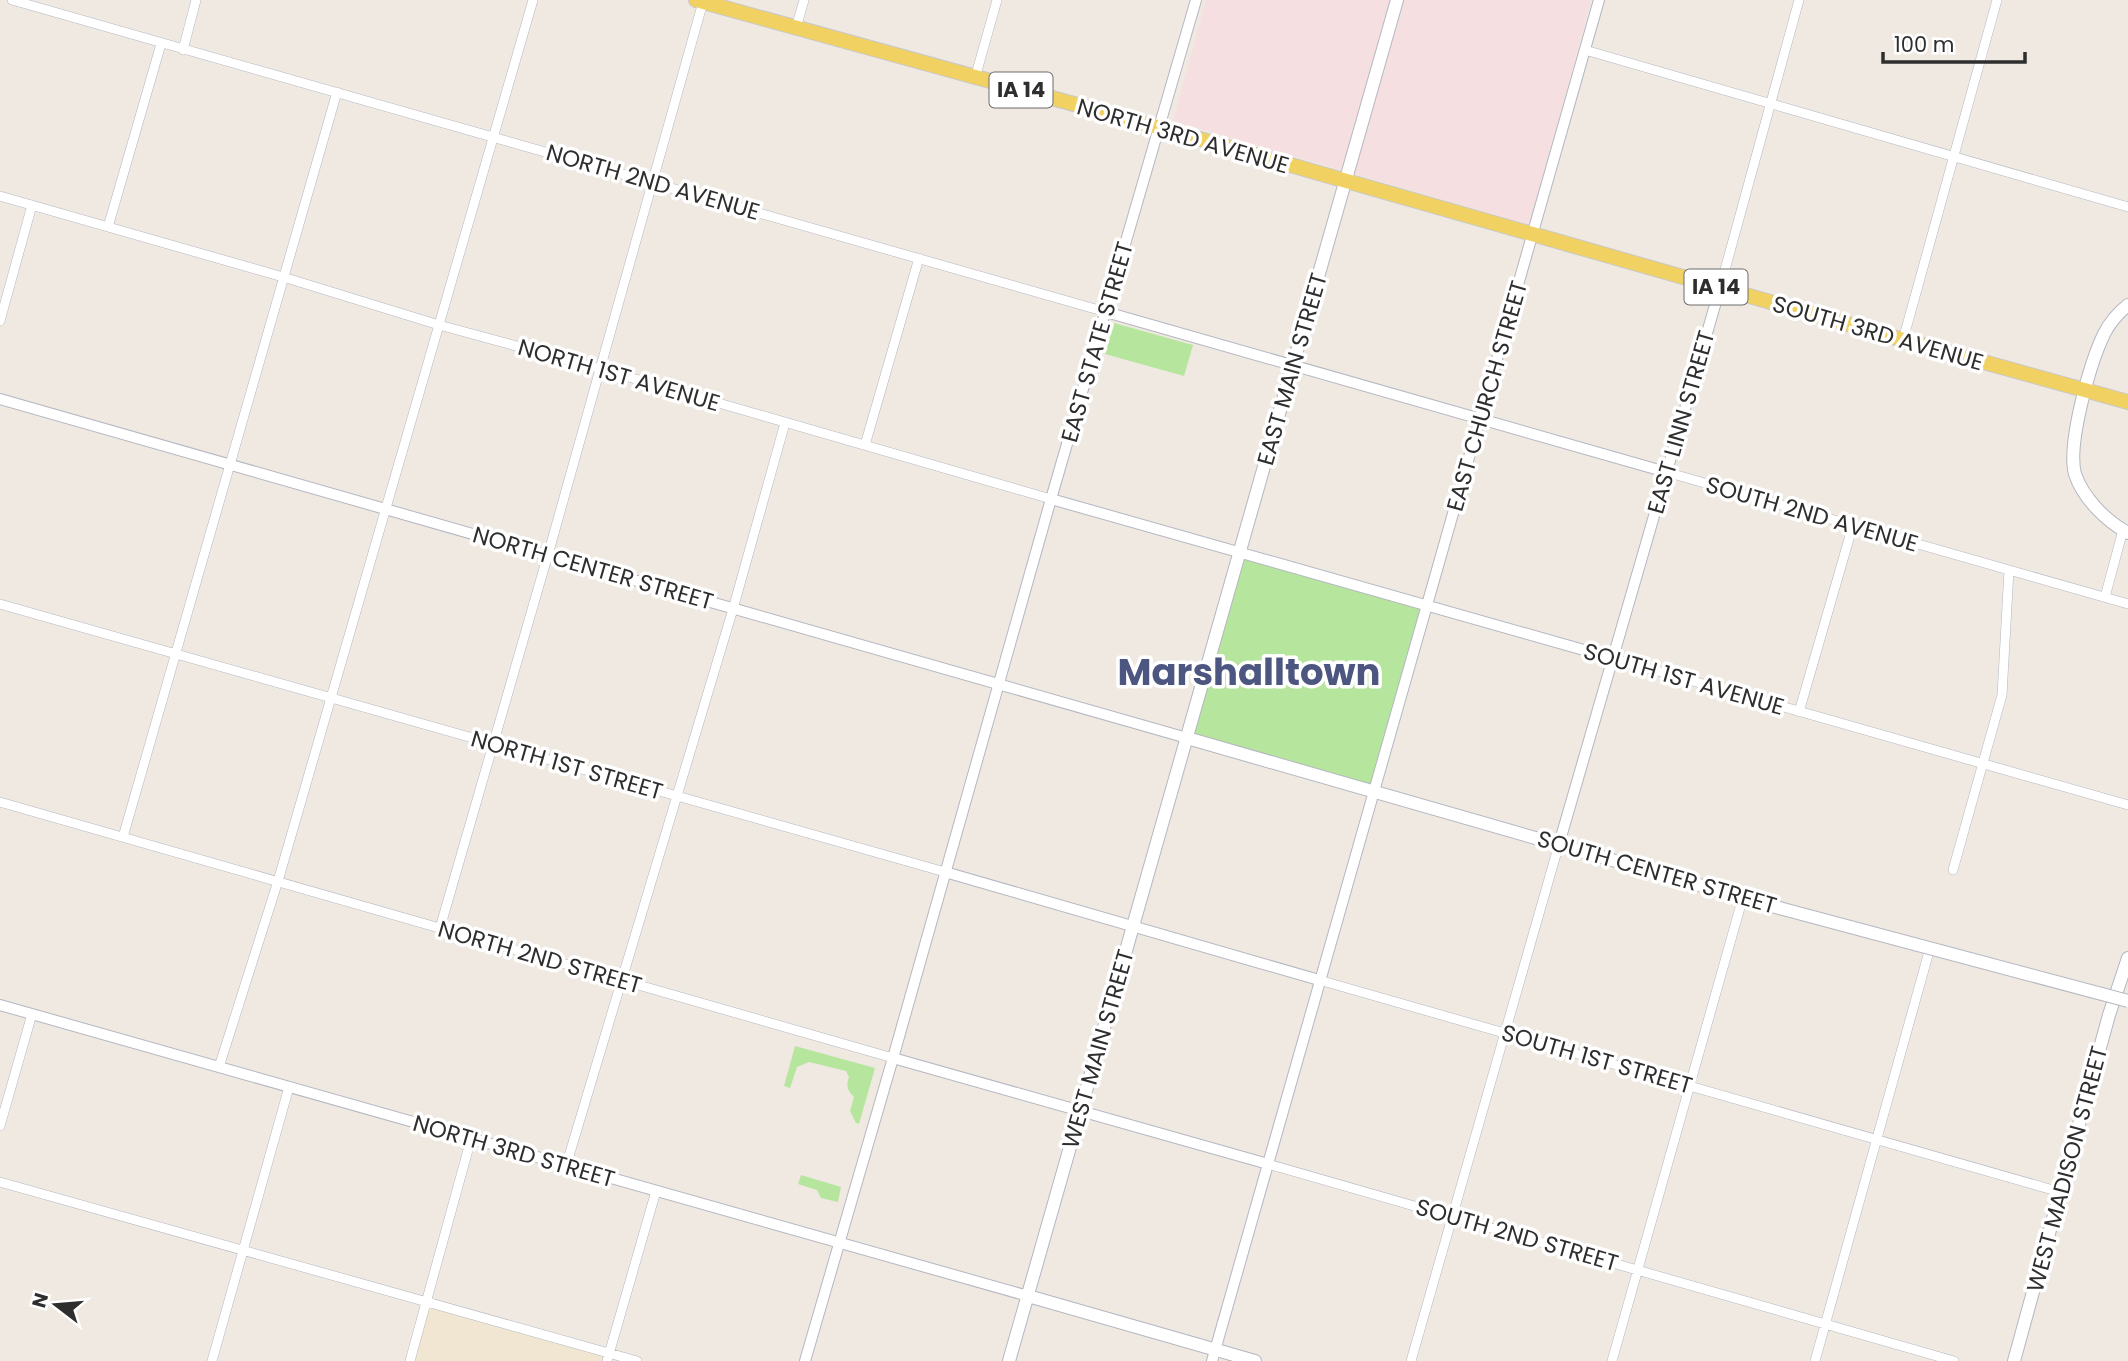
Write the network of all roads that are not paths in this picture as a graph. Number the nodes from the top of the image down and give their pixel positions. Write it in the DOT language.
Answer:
graph roads {
  1 [pos="12,0"];
  2 [pos="197,0"];
  3 [pos="533,0"];
  4 [pos="804,0"];
  5 [pos="997,0"];
  6 [pos="1196,0"];
  7 [pos="1396,0"];
  8 [pos="1599,0"];
  9 [pos="1799,0"];
  10 [pos="1997,0"];
  11 [pos="700,1"];
  12 [pos="796,28"];
  13 [pos="161,44"];
  14 [pos="183,50"];
  15 [pos="1585,50"];
  16 [pos="975,78"];
  17 [pos="337,92"];
  18 [pos="1770,103"];
  19 [pos="1161,128"];
  20 [pos="495,137"];
  21 [pos="1954,156"];
  22 [pos="653,182"];
  23 [pos="1346,182"];
  24 [pos="0,196"];
  25 [pos="32,205"];
  26 [pos="2128,207"];
  27 [pos="108,227"];
  28 [pos="1533,235"];
  29 [pos="919,258"];
  30 [pos="283,277"];
  31 [pos="1720,288"];
  32 [pos="2128,305"];
  33 [pos="1106,312"];
  34 [pos="0,321"];
  35 [pos="439,325"];
  36 [pos="1903,340"];
  37 [pos="1293,366"];
  38 [pos="600,369"];
  39 [pos="2086,390"];
  40 [pos="0,399"];
  41 [pos="2123,401"];
  42 [pos="1480,419"];
  43 [pos="785,423"];
  44 [pos="865,445"];
  45 [pos="229,463"];
  46 [pos="1666,472"];
  47 [pos="1051,499"];
  48 [pos="386,509"];
  49 [pos="1853,526"];
  50 [pos="2126,532"];
  51 [pos="1239,552"];
  52 [pos="548,555"];
  53 [pos="2009,570"];
  54 [pos="2105,597"];
  55 [pos="0,604"];
  56 [pos="2128,604"];
  57 [pos="1428,606"];
  58 [pos="733,609"];
  59 [pos="176,654"];
  60 [pos="1612,658"];
  61 [pos="998,684"];
  62 [pos="331,699"];
  63 [pos="1799,712"];
  64 [pos="1187,738"];
  65 [pos="493,745"];
  66 [pos="1983,764"];
  67 [pos="1376,792"];
  68 [pos="677,796"];
  69 [pos="0,802"];
  70 [pos="2128,805"];
  71 [pos="123,837"];
  72 [pos="1559,844"];
  73 [pos="1953,870"];
  74 [pos="945,872"];
  75 [pos="278,881"];
  76 [pos="1743,897"];
  77 [pos="1133,926"];
  78 [pos="440,928"];
  79 [pos="1930,948"];
  80 [pos="2128,958"];
  81 [pos="622,980"];
  82 [pos="1319,980"];
  83 [pos="2128,1001"];
  84 [pos="0,1005"];
  85 [pos="32,1014"];
  86 [pos="1504,1033"];
  87 [pos="893,1058"];
  88 [pos="219,1067"];
  89 [pos="1690,1086"];
  90 [pos="289,1087"];
  91 [pos="1080,1110"];
  92 [pos="0,1126"];
  93 [pos="471,1139"];
  94 [pos="1876,1139"];
  95 [pos="1268,1164"];
  96 [pos="566,1166"];
  97 [pos="0,1182"];
  98 [pos="656,1191"];
  99 [pos="2060,1192"];
  100 [pos="1452,1216"];
  101 [pos="839,1243"];
  102 [pos="243,1251"];
  103 [pos="1638,1270"];
  104 [pos="1028,1296"];
  105 [pos="427,1302"];
  106 [pos="1825,1324"];
  107 [pos="1214,1355"];
  108 [pos="608,1357"];
  109 [pos="212,1361"];
  110 [pos="410,1361"];
  111 [pos="637,1361"];
  112 [pos="805,1361"];
  113 [pos="1009,1361"];
  114 [pos="1255,1361"];
  115 [pos="1410,1361"];
  116 [pos="1612,1361"];
  117 [pos="1815,1361"];
  118 [pos="1954,1361"];
  119 [pos="2014,1361"];
  1 -- 13 [label="street, NORTH 2ND AVENUE"];
  2 -- 14 [label="street"];
  3 -- 20 [label="street"];
  4 -- 12 [label="street"];
  5 -- 16 [label="street"];
  6 -- 19 [label="street, EAST STATE STREET"];
  7 -- 23 [label="main road, EAST MAIN STREET"];
  8 -- 15 [label="street, EAST CHURCH STREET"];
  9 -- 18 [label="street, EAST LINN STREET"];
  10 -- 21 [label="street"];
  11 -- 12 [label="main road, NORTH 3RD AVENUE / IA 14"];
  11 -- 22 [label="street"];
  12 -- 16 [label="main road, NORTH 3RD AVENUE / IA 14"];
  13 -- 14 [label="street, NORTH 2ND AVENUE"];
  13 -- 27 [label="street"];
  14 -- 17 [label="street, NORTH 2ND AVENUE"];
  15 -- 18 [label="street"];
  15 -- 28 [label="street, EAST CHURCH STREET"];
  16 -- 19 [label="main road, NORTH 3RD AVENUE / IA 14"];
  17 -- 20 [label="street, NORTH 2ND AVENUE"];
  17 -- 30 [label="street"];
  18 -- 21 [label="street"];
  18 -- 31 [label="street, EAST LINN STREET"];
  19 -- 23 [label="main road, NORTH 3RD AVENUE / IA 14"];
  19 -- 33 [label="street, EAST STATE STREET"];
  20 -- 22 [label="street, NORTH 2ND AVENUE"];
  20 -- 35 [label="street"];
  21 -- 26 [label="street"];
  21 -- 36 [label="street"];
  22 -- 29 [label="street, NORTH 2ND AVENUE"];
  22 -- 38 [label="street"];
  23 -- 28 [label="main road, SOUTH 3RD AVENUE / IA 14"];
  23 -- 37 [label="main road, EAST MAIN STREET"];
  24 -- 25 [label="street, NORTH 1ST AVENUE"];
  25 -- 27 [label="street, NORTH 1ST AVENUE"];
  25 -- 34 [label="street"];
  27 -- 30 [label="street, NORTH 1ST AVENUE"];
  28 -- 31 [label="main road, SOUTH 3RD AVENUE / IA 14"];
  28 -- 42 [label="street, EAST CHURCH STREET"];
  29 -- 33 [label="street, NORTH 2ND AVENUE"];
  29 -- 44 [label="street"];
  30 -- 35 [label="street, NORTH 1ST AVENUE"];
  30 -- 45 [label="street"];
  31 -- 36 [label="main road, SOUTH 3RD AVENUE / IA 14"];
  31 -- 46 [label="street, EAST LINN STREET"];
  32 -- 39 [label="main road"];
  33 -- 37 [label="street, NORTH 2ND AVENUE"];
  33 -- 47 [label="street, EAST STATE STREET"];
  35 -- 38 [label="street, NORTH 1ST AVENUE"];
  35 -- 48 [label="street"];
  36 -- 39 [label="main road, SOUTH 3RD AVENUE / IA 14"];
  37 -- 42 [label="street, SOUTH 2ND AVENUE"];
  37 -- 51 [label="main road, EAST MAIN STREET"];
  38 -- 43 [label="street, NORTH 1ST AVENUE"];
  38 -- 52 [label="street"];
  39 -- 41 [label="main road, SOUTH 3RD AVENUE / IA 14"];
  39 -- 50 [label="main road"];
  40 -- 45 [label="street, NORTH CENTER STREET"];
  42 -- 46 [label="street, SOUTH 2ND AVENUE"];
  42 -- 57 [label="street, EAST CHURCH STREET"];
  43 -- 44 [label="street, NORTH 1ST AVENUE"];
  43 -- 58 [label="street"];
  44 -- 47 [label="street, NORTH 1ST AVENUE"];
  45 -- 48 [label="street, NORTH CENTER STREET"];
  45 -- 59 [label="street"];
  46 -- 49 [label="street, SOUTH 2ND AVENUE"];
  46 -- 60 [label="street, EAST LINN STREET"];
  47 -- 51 [label="street, NORTH 1ST AVENUE"];
  47 -- 61 [label="street, EAST STATE STREET"];
  48 -- 52 [label="street, NORTH CENTER STREET"];
  48 -- 62 [label="street"];
  49 -- 53 [label="street, SOUTH 2ND AVENUE"];
  49 -- 63 [label="street"];
  50 -- 54 [label="street"];
  51 -- 57 [label="street, SOUTH 1ST AVENUE"];
  51 -- 64 [label="main road, EAST MAIN STREET"];
  52 -- 58 [label="street, NORTH CENTER STREET"];
  52 -- 65 [label="street"];
  53 -- 54 [label="street, SOUTH 2ND AVENUE"];
  53 -- 66 [label="street"];
  54 -- 56 [label="street, SOUTH 2ND AVENUE"];
  55 -- 59 [label="street, NORTH 1ST STREET"];
  57 -- 60 [label="street, SOUTH 1ST AVENUE"];
  57 -- 67 [label="street, EAST CHURCH STREET"];
  58 -- 61 [label="street, NORTH CENTER STREET"];
  58 -- 68 [label="street"];
  59 -- 62 [label="street, NORTH 1ST STREET"];
  59 -- 71 [label="street"];
  60 -- 63 [label="street, SOUTH 1ST AVENUE"];
  60 -- 72 [label="street, EAST LINN STREET"];
  61 -- 64 [label="street, NORTH CENTER STREET"];
  61 -- 74 [label="street, EAST STATE STREET"];
  62 -- 65 [label="street, NORTH 1ST STREET"];
  62 -- 75 [label="street"];
  63 -- 66 [label="street, SOUTH 1ST AVENUE"];
  64 -- 67 [label="main road, SOUTH CENTER STREET"];
  64 -- 77 [label="main road, WEST MAIN STREET"];
  65 -- 68 [label="street, NORTH 1ST STREET"];
  65 -- 78 [label="street"];
  66 -- 70 [label="street, SOUTH 1ST AVENUE"];
  66 -- 73 [label="street"];
  67 -- 72 [label="main road, SOUTH CENTER STREET"];
  67 -- 82 [label="street, EAST CHURCH STREET"];
  68 -- 74 [label="street, NORTH 1ST STREET"];
  68 -- 81 [label="street"];
  69 -- 71 [label="street, NORTH 2ND STREET"];
  71 -- 75 [label="street, NORTH 2ND STREET"];
  72 -- 76 [label="main road, SOUTH CENTER STREET"];
  72 -- 86 [label="street"];
  74 -- 77 [label="street, NORTH 1ST STREET"];
  74 -- 87 [label="street, EAST STATE STREET"];
  75 -- 78 [label="street, NORTH 2ND STREET"];
  75 -- 88 [label="street"];
  76 -- 83 [label="main road, SOUTH CENTER STREET, bridge"];
  76 -- 89 [label="street"];
  77 -- 82 [label="street, SOUTH 1ST STREET"];
  77 -- 91 [label="main road, WEST MAIN STREET"];
  78 -- 81 [label="street, NORTH 2ND STREET"];
  79 -- 94 [label="street"];
  80 -- 99 [label="main road, WEST MADISON STREET"];
  81 -- 87 [label="street, NORTH 2ND STREET"];
  81 -- 96 [label="street"];
  82 -- 86 [label="street, SOUTH 1ST STREET"];
  82 -- 95 [label="street, EAST CHURCH STREET"];
  84 -- 85 [label="street, NORTH 3RD STREET"];
  85 -- 88 [label="street, NORTH 3RD STREET"];
  85 -- 92 [label="street"];
  86 -- 89 [label="street, SOUTH 1ST STREET"];
  86 -- 100 [label="street"];
  87 -- 91 [label="street, NORTH 2ND STREET"];
  87 -- 101 [label="street, EAST STATE STREET"];
  88 -- 90 [label="street, NORTH 3RD STREET"];
  89 -- 94 [label="street, SOUTH 1ST STREET"];
  89 -- 103 [label="street"];
  90 -- 93 [label="street, NORTH 3RD STREET"];
  90 -- 102 [label="street"];
  91 -- 95 [label="street, SOUTH 2ND STREET"];
  91 -- 104 [label="main road, WEST MAIN STREET"];
  93 -- 96 [label="street, NORTH 3RD STREET"];
  93 -- 105 [label="street"];
  94 -- 99 [label="street, SOUTH 1ST STREET"];
  94 -- 106 [label="street"];
  95 -- 100 [label="street, SOUTH 2ND STREET"];
  95 -- 107 [label="street, EAST CHURCH STREET"];
  96 -- 98 [label="street, NORTH 3RD STREET"];
  97 -- 102 [label="street"];
  98 -- 101 [label="street, NORTH 3RD STREET"];
  98 -- 108 [label="street"];
  99 -- 119 [label="main road, WEST MADISON STREET"];
  100 -- 103 [label="street, SOUTH 2ND STREET"];
  100 -- 115 [label="street"];
  101 -- 104 [label="street, NORTH 3RD STREET"];
  101 -- 112 [label="street, EAST STATE STREET"];
  102 -- 105 [label="street"];
  102 -- 109 [label="street"];
  103 -- 106 [label="street, SOUTH 2ND STREET"];
  103 -- 116 [label="street"];
  104 -- 107 [label="main road"];
  104 -- 113 [label="main road, WEST MAIN STREET"];
  105 -- 108 [label="street"];
  105 -- 110 [label="street"];
  106 -- 117 [label="street"];
  106 -- 118 [label="street, SOUTH 2ND STREET"];
  107 -- 114 [label="main road"];
  108 -- 111 [label="street"];
}
